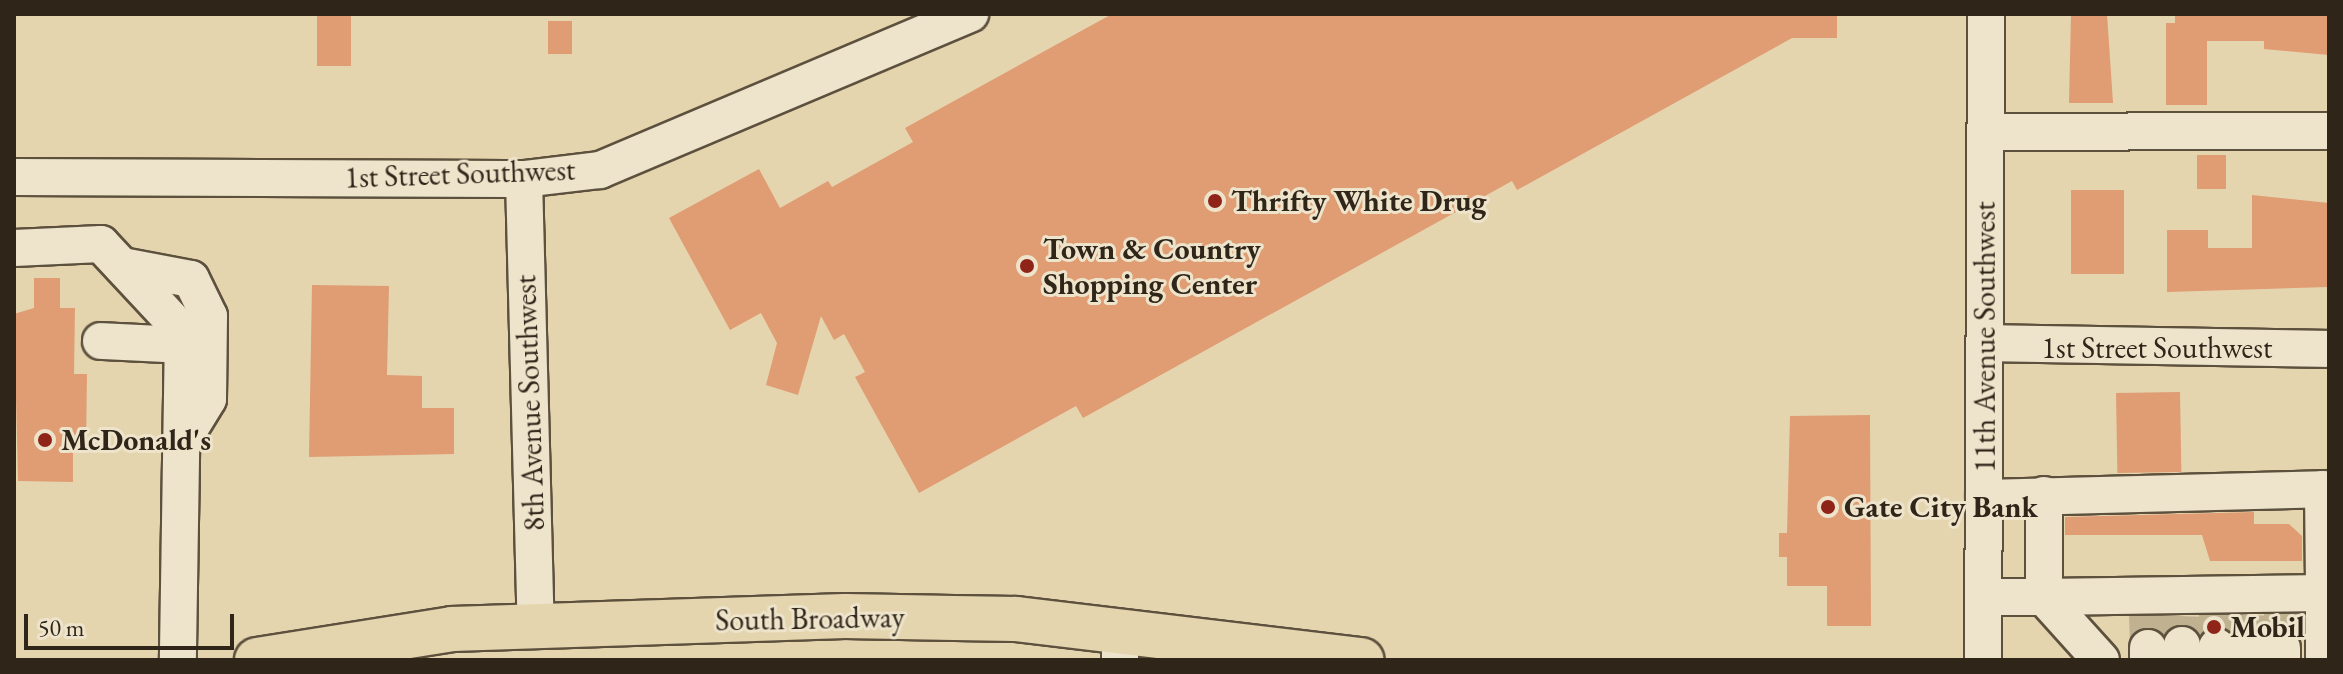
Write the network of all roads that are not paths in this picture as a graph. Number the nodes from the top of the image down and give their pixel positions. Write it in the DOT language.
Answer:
graph roads {
  1 [pos="970,14"];
  2 [pos="1986,14"];
  3 [pos="2329,131"];
  4 [pos="1986,132"];
  5 [pos="14,177"];
  6 [pos="524,179"];
  7 [pos="14,248"];
  8 [pos="122,266"];
  9 [pos="101,341"];
  10 [pos="1985,343"];
  11 [pos="183,345"];
  12 [pos="2329,349"];
  13 [pos="180,445"];
  14 [pos="2044,495"];
  15 [pos="1984,498"];
  16 [pos="2324,593"];
  17 [pos="1983,597"];
  18 [pos="2044,597"];
  19 [pos="536,626"];
  20 [pos="2216,629"];
  21 [pos="1120,645"];
  22 [pos="178,660"];
  23 [pos="257,660"];
  24 [pos="1362,660"];
  25 [pos="1983,660"];
  26 [pos="2101,660"];
  27 [pos="2324,660"];
  1 -- 6 [label="street, 1st Street Southwest"];
  2 -- 4 [label="street, 11th Avenue Southwest"];
  3 -- 4 [label="street"];
  4 -- 10 [label="street, 11th Avenue Southwest"];
  5 -- 6 [label="street, 1st Street Southwest"];
  6 -- 19 [label="street, 8th Avenue Southwest"];
  7 -- 8 [label="street"];
  8 -- 11 [label="street"];
  8 -- 13 [label="street"];
  9 -- 11 [label="street"];
  10 -- 12 [label="street, 1st Street Southwest"];
  10 -- 15 [label="street, 11th Avenue Southwest"];
  11 -- 13 [label="street"];
  13 -- 22 [label="street"];
  14 -- 15 [label="street"];
  14 -- 16 [label="street"];
  14 -- 18 [label="street"];
  15 -- 17 [label="street, 11th Avenue Southwest"];
  16 -- 20 [label="street"];
  16 -- 27 [label="street"];
  17 -- 18 [label="street"];
  17 -- 25 [label="street, 11th Avenue Southwest"];
  18 -- 20 [label="street"];
  18 -- 26 [label="street"];
  19 -- 21 [label="main road, South Broadway"];
  19 -- 23 [label="main road, South Broadway"];
  21 -- 24 [label="main road, South Broadway"];
}
